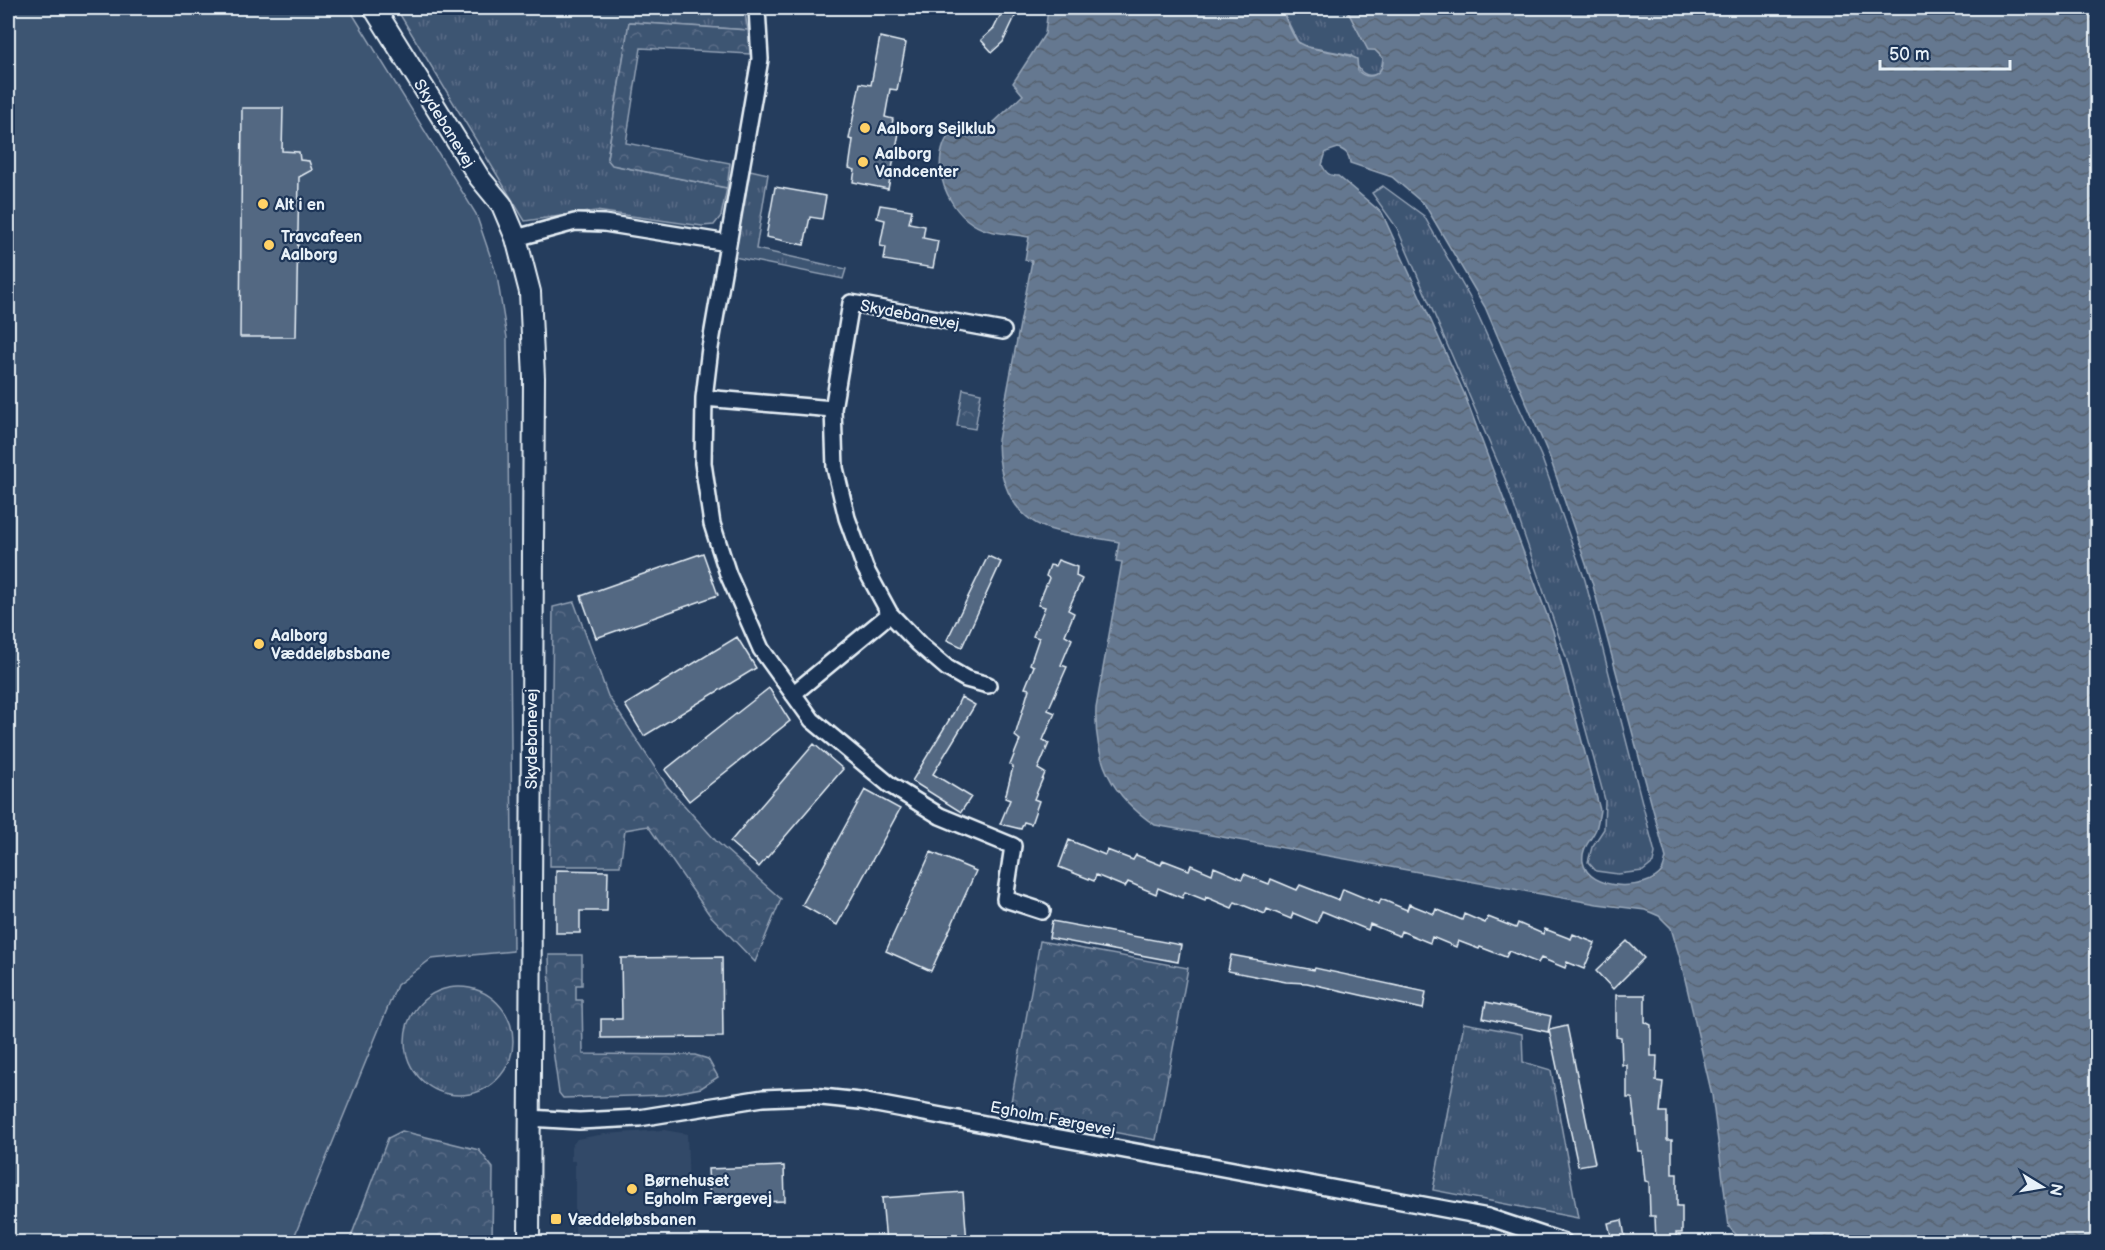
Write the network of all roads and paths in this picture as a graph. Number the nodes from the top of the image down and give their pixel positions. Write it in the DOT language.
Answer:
graph roads {
  1 [pos="374,8"];
  2 [pos="757,8"];
  3 [pos="516,238"];
  4 [pos="728,243"];
  5 [pos="1003,331"];
  6 [pos="704,398"];
  7 [pos="833,409"];
  8 [pos="890,614"];
  9 [pos="988,685"];
  10 [pos="793,694"];
  11 [pos="1042,911"];
  12 [pos="530,1118"];
  13 [pos="529,1242"];
  14 [pos="1564,1242"];
  1 -- 3 [label="street, Skydebanevej"];
  2 -- 4 [label="street"];
  3 -- 4 [label="street"];
  3 -- 12 [label="street, Skydebanevej"];
  4 -- 6 [label="street"];
  5 -- 7 [label="street, Skydebanevej"];
  6 -- 7 [label="street"];
  6 -- 10 [label="street"];
  7 -- 8 [label="street, Skydebanevej"];
  8 -- 9 [label="street, Skydebanevej"];
  8 -- 10 [label="street"];
  10 -- 11 [label="street"];
  12 -- 13 [label="street, Skydebanevej"];
  12 -- 14 [label="street, Egholm Færgevej"];
}
